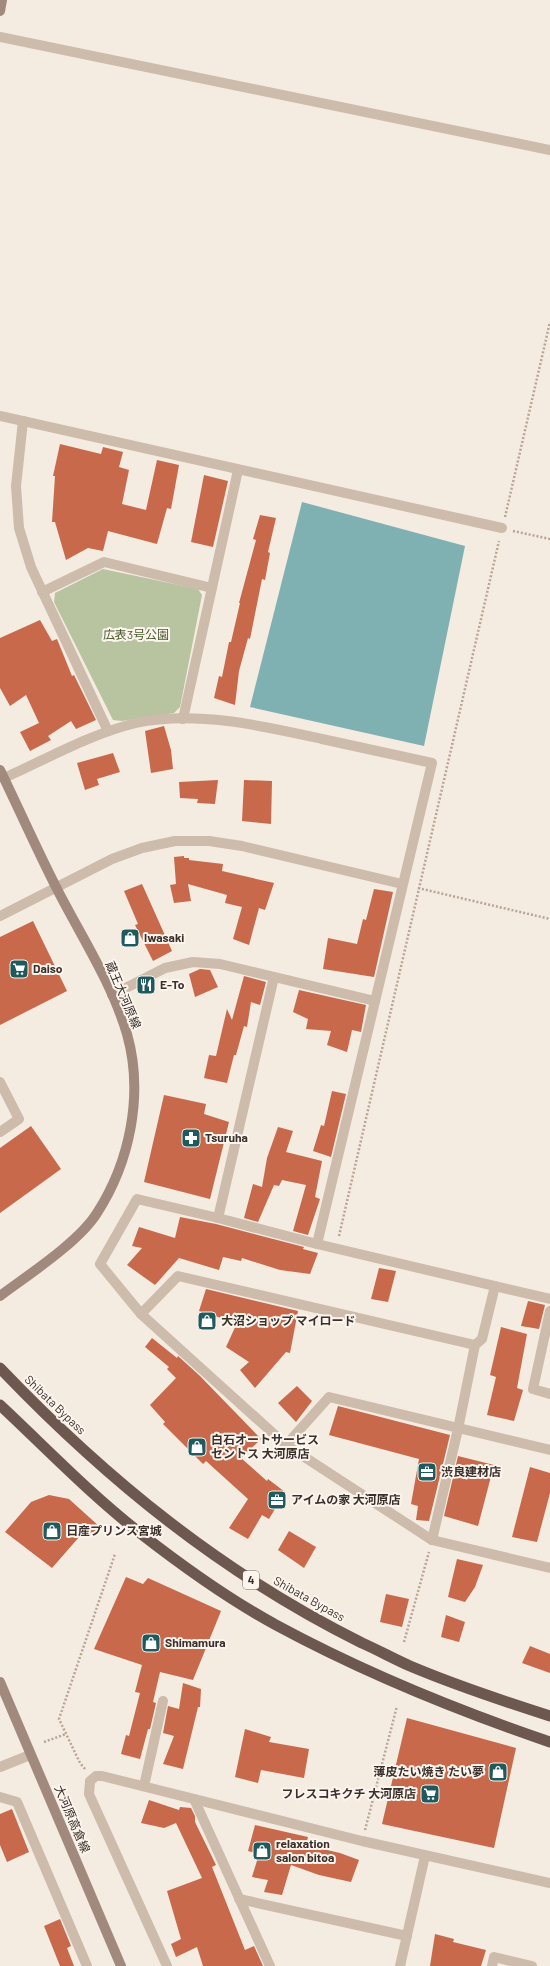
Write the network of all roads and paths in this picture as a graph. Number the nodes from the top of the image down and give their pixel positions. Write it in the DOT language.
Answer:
graph roads {
  1 [pos="2,0"];
  2 [pos="0,11"];
  3 [pos="0,37"];
  4 [pos="550,150"];
  5 [pos="550,322"];
  6 [pos="0,416"];
  7 [pos="23,421"];
  8 [pos="238,470"];
  9 [pos="502,528"];
  10 [pos="550,539"];
  11 [pos="212,588"];
  12 [pos="42,592"];
  13 [pos="183,719"];
  14 [pos="108,731"];
  15 [pos="2,774"];
  16 [pos="402,884"];
  17 [pos="56,888"];
  18 [pos="418,888"];
  19 [pos="0,916"];
  20 [pos="550,919"];
  21 [pos="274,977"];
  22 [pos="112,995"];
  23 [pos="375,1001"];
  24 [pos="0,1082"];
  25 [pos="0,1132"];
  26 [pos="218,1218"];
  27 [pos="317,1244"];
  28 [pos="336,1248"];
  29 [pos="495,1286"];
  30 [pos="0,1296"];
  31 [pos="550,1299"];
  32 [pos="550,1312"];
  33 [pos="140,1314"];
  34 [pos="475,1345"];
  35 [pos="0,1368"];
  36 [pos="550,1394"];
  37 [pos="0,1405"];
  38 [pos="458,1429"];
  39 [pos="286,1445"];
  40 [pos="550,1450"];
  41 [pos="432,1540"];
  42 [pos="114,1554"];
  43 [pos="550,1568"];
  44 [pos="404,1642"];
  45 [pos="0,1682"];
  46 [pos="163,1701"];
  47 [pos="397,1706"];
  48 [pos="550,1716"];
  49 [pos="66,1734"];
  50 [pos="44,1742"];
  51 [pos="550,1742"];
  52 [pos="30,1755"];
  53 [pos="0,1767"];
  54 [pos="93,1778"];
  55 [pos="144,1786"];
  56 [pos="0,1797"];
  57 [pos="194,1799"];
  58 [pos="362,1841"];
  59 [pos="425,1856"];
  60 [pos="550,1883"];
  61 [pos="239,1899"];
  62 [pos="407,1936"];
  63 [pos="87,1966"];
  64 [pos="121,1966"];
  65 [pos="166,1966"];
  66 [pos="270,1966"];
  67 [pos="400,1966"];
  68 [pos="492,1966"];
  69 [pos="532,1966"];
  1 -- 2 [label="main road"];
  3 -- 4 [label="street"];
  5 -- 9 [label="path"];
  6 -- 7 [label="street"];
  7 -- 8 [label="street"];
  7 -- 12 [label="street"];
  8 -- 9 [label="street"];
  8 -- 11 [label="street"];
  9 -- 10 [label="path"];
  9 -- 18 [label="path"];
  11 -- 12 [label="street"];
  11 -- 13 [label="street"];
  12 -- 14 [label="street"];
  13 -- 14 [label="street"];
  13 -- 16 [label="street"];
  14 -- 15 [label="street"];
  15 -- 17 [label="main road, 蔵王大河原線"];
  16 -- 17 [label="street"];
  16 -- 18 [label="path"];
  16 -- 23 [label="street"];
  17 -- 19 [label="street"];
  17 -- 22 [label="main road, 蔵王大河原線"];
  18 -- 20 [label="path"];
  18 -- 28 [label="path"];
  21 -- 22 [label="street"];
  21 -- 23 [label="street"];
  21 -- 26 [label="street"];
  22 -- 30 [label="main road, 蔵王大河原線"];
  23 -- 27 [label="street"];
  24 -- 25 [label="street"];
  26 -- 27 [label="street"];
  26 -- 33 [label="street"];
  27 -- 28 [label="street"];
  28 -- 29 [label="street"];
  29 -- 31 [label="street"];
  29 -- 34 [label="street"];
  32 -- 36 [label="street"];
  33 -- 34 [label="street"];
  33 -- 39 [label="street"];
  34 -- 38 [label="street"];
  35 -- 48 [label="highway, Shibata Bypass / 4"];
  37 -- 51 [label="highway, 4"];
  38 -- 39 [label="street"];
  38 -- 40 [label="street"];
  38 -- 41 [label="street"];
  39 -- 41 [label="street"];
  41 -- 43 [label="street"];
  41 -- 44 [label="path"];
  42 -- 49 [label="path"];
  45 -- 52 [label="main road, 大河原高倉線"];
  46 -- 55 [label="street"];
  47 -- 58 [label="path"];
  49 -- 50 [label="path"];
  49 -- 54 [label="path"];
  52 -- 53 [label="street"];
  52 -- 64 [label="main road, 大河原高倉線"];
  54 -- 55 [label="street"];
  54 -- 65 [label="street"];
  55 -- 57 [label="street"];
  56 -- 63 [label="street"];
  57 -- 58 [label="street"];
  57 -- 61 [label="street"];
  58 -- 59 [label="street"];
  59 -- 60 [label="street"];
  59 -- 62 [label="street"];
  61 -- 62 [label="street"];
  61 -- 66 [label="street"];
  62 -- 67 [label="street"];
  68 -- 69 [label="street"];
}
